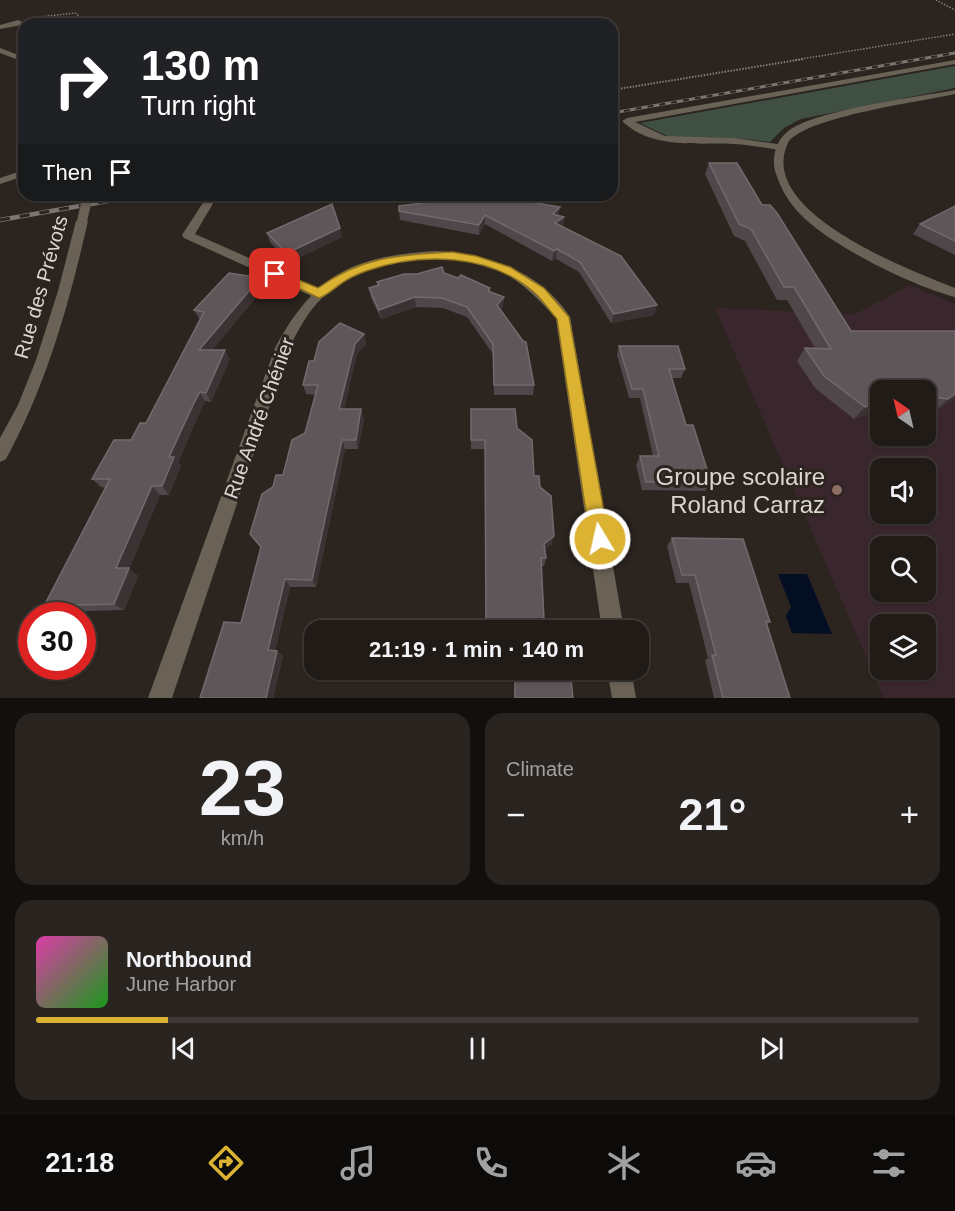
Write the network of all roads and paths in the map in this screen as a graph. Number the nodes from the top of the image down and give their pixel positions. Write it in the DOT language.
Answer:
graph roads {
  1 [pos="936,0"];
  2 [pos="955,10"];
  3 [pos="40,18"];
  4 [pos="82,18"];
  5 [pos="18,24"];
  6 [pos="0,27"];
  7 [pos="955,34"];
  8 [pos="0,50"];
  9 [pos="18,58"];
  10 [pos="955,62"];
  11 [pos="618,89"];
  12 [pos="955,92"];
  13 [pos="781,147"];
  14 [pos="18,175"];
  15 [pos="0,182"];
  16 [pos="87,201"];
  17 [pos="209,201"];
  18 [pos="955,293"];
  19 [pos="319,294"];
  20 [pos="0,454"];
  21 [pos="611,620"];
  22 [pos="621,680"];
  23 [pos="160,698"];
  24 [pos="624,698"];
  1 -- 2 [label="path"];
  3 -- 4 [label="path"];
  5 -- 6 [label="street"];
  7 -- 11 [label="path"];
  8 -- 9 [label="street"];
  10 -- 13 [label="street"];
  12 -- 13 [label="street"];
  13 -- 18 [label="street"];
  14 -- 15 [label="street"];
  16 -- 20 [label="street, Rue des Prévots, bridge"];
  17 -- 19 [label="street"];
  19 -- 21 [label="street, Rue André Chénier"];
  19 -- 23 [label="street, Rue André Chénier"];
  22 -- 24 [label="street"];
}
